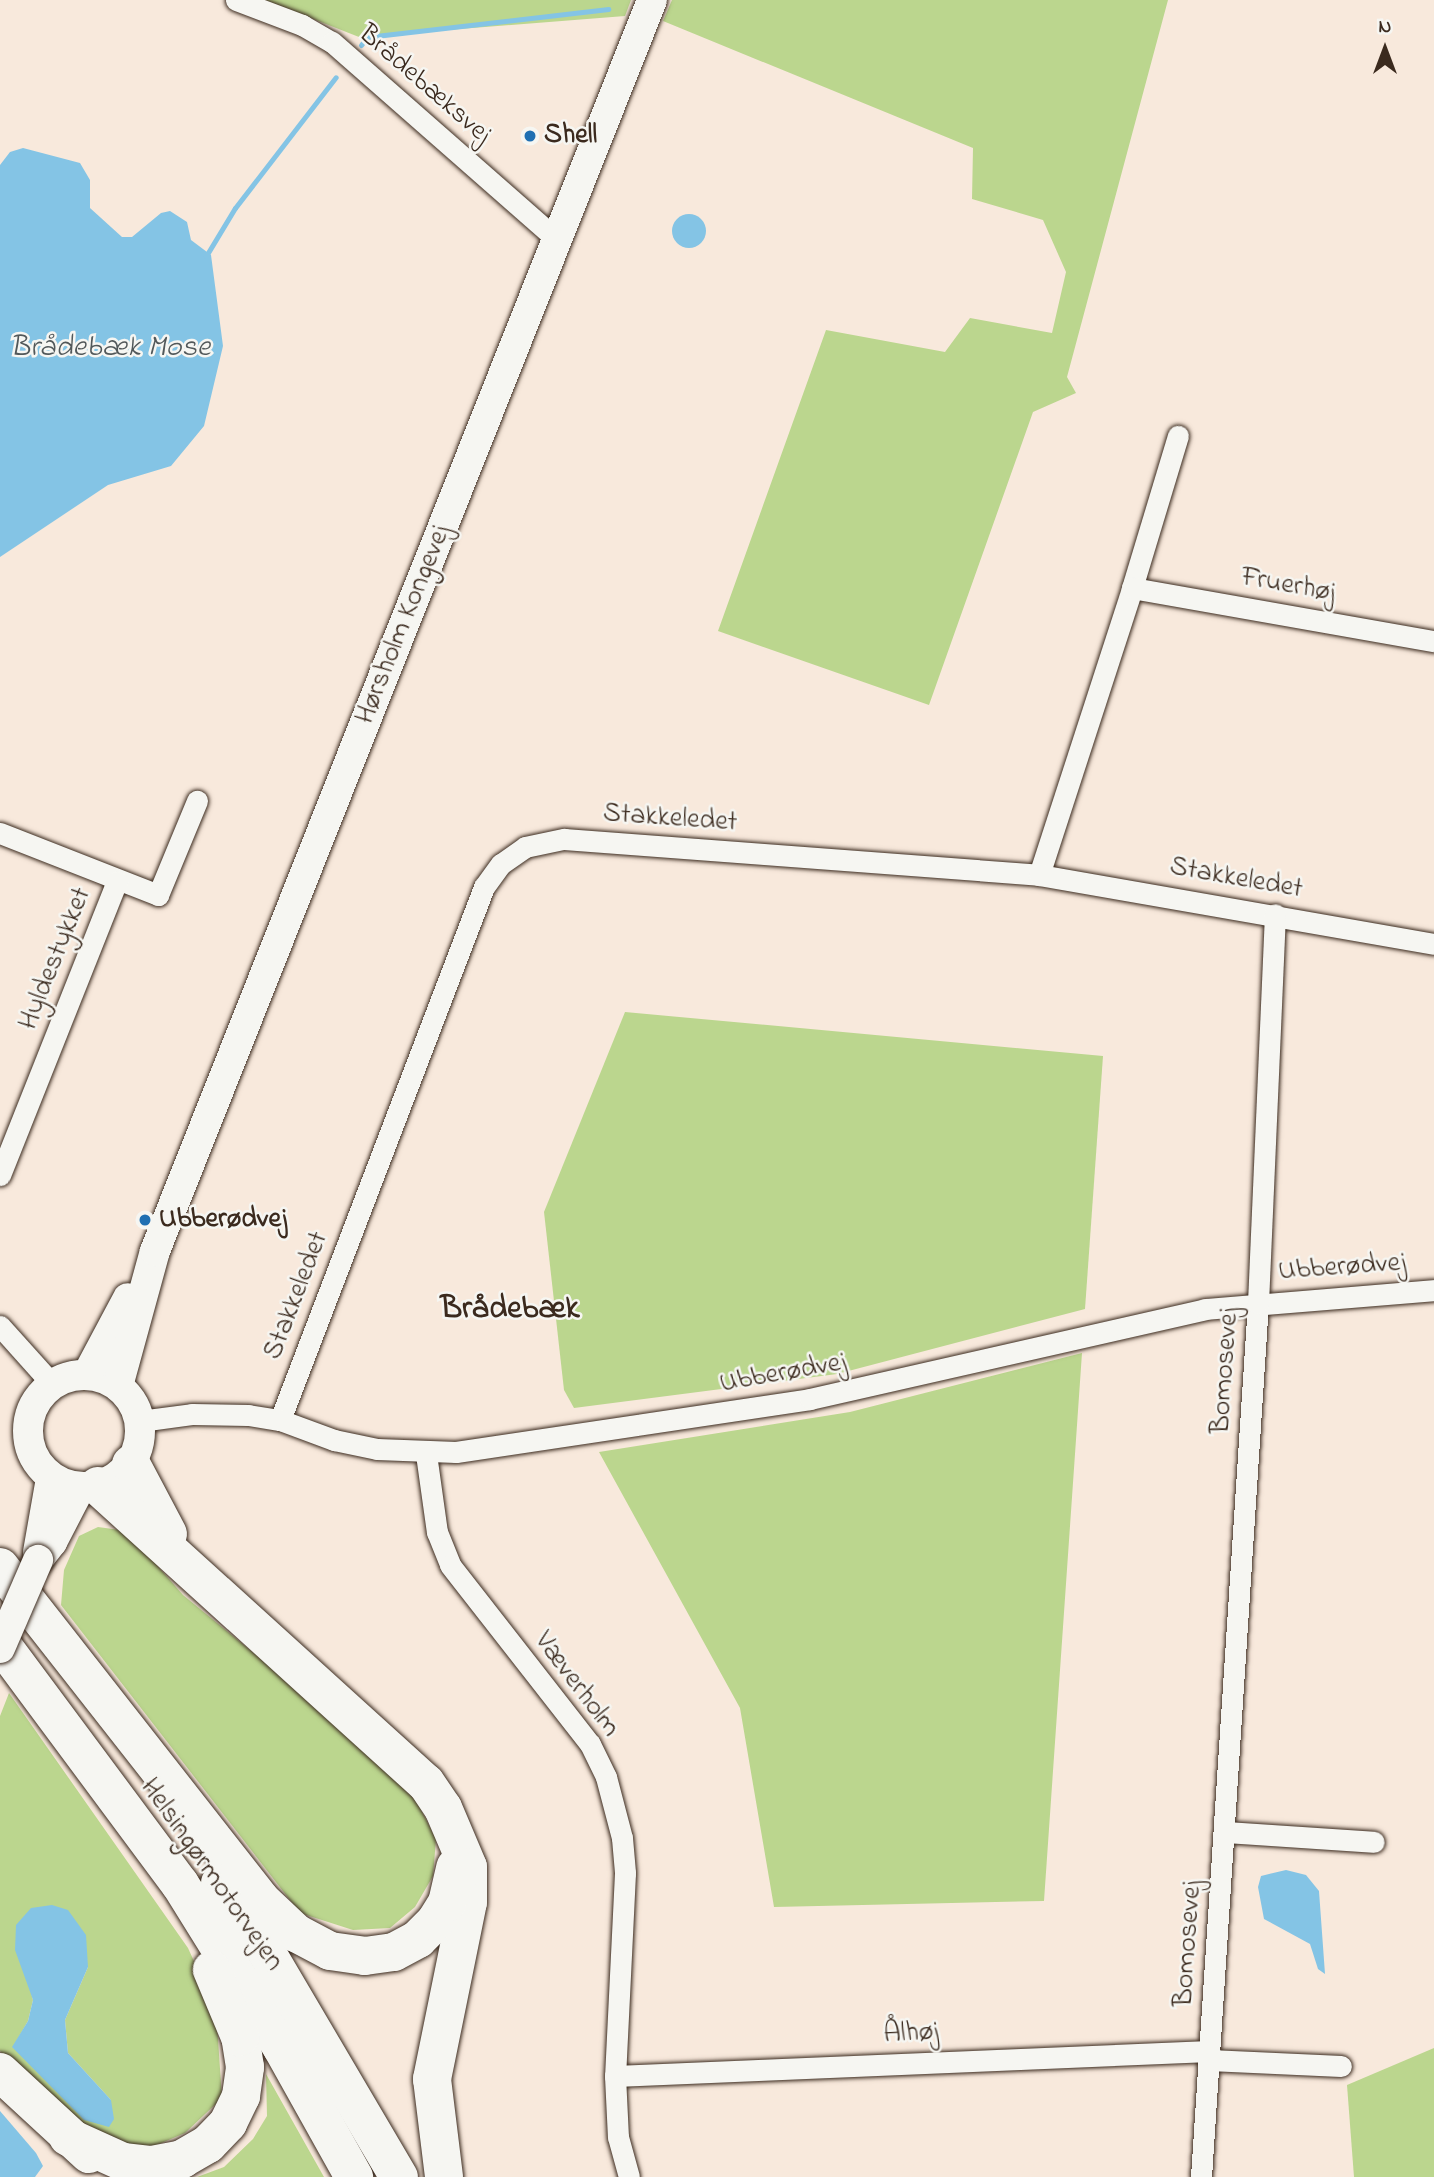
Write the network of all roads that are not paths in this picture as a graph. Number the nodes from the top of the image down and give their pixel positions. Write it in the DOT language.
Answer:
graph roads {
  1 [pos="236,0"];
  2 [pos="652,0"];
  3 [pos="557,240"];
  4 [pos="1178,436"];
  5 [pos="1132,588"];
  6 [pos="1434,640"];
  7 [pos="197,802"];
  8 [pos="0,833"];
  9 [pos="1040,874"];
  10 [pos="117,881"];
  11 [pos="1275,914"];
  12 [pos="1434,944"];
  13 [pos="0,1175"];
  14 [pos="155,1251"];
  15 [pos="1434,1290"];
  16 [pos="1258,1303"];
  17 [pos="0,1326"];
  18 [pos="88,1375"];
  19 [pos="52,1384"];
  20 [pos="118,1386"];
  21 [pos="279,1420"];
  22 [pos="140,1421"];
  23 [pos="426,1454"];
  24 [pos="131,1464"];
  25 [pos="51,1478"];
  26 [pos="89,1487"];
  27 [pos="38,1560"];
  28 [pos="187,1566"];
  29 [pos="0,1567"];
  30 [pos="0,1588"];
  31 [pos="0,1642"];
  32 [pos="0,1648"];
  33 [pos="70,1730"];
  34 [pos="453,1830"];
  35 [pos="1224,1832"];
  36 [pos="1374,1842"];
  37 [pos="1209,2055"];
  38 [pos="1340,2066"];
  39 [pos="0,2072"];
  40 [pos="615,2076"];
  41 [pos="68,2137"];
  42 [pos="126,2177"];
  43 [pos="354,2177"];
  44 [pos="399,2177"];
  45 [pos="444,2177"];
  46 [pos="629,2177"];
  47 [pos="1201,2177"];
  1 -- 3 [label="street, Brådebæksvej"];
  2 -- 3 [label="main road, Hørsholm Kongevej"];
  3 -- 14 [label="main road, Hørsholm Kongevej"];
  4 -- 5 [label="street"];
  5 -- 6 [label="street, Fruerhøj"];
  5 -- 9 [label="street"];
  7 -- 10 [label="street"];
  8 -- 10 [label="street"];
  9 -- 11 [label="street, Stakkeledet"];
  9 -- 21 [label="street, Stakkeledet"];
  10 -- 13 [label="street, Hyldestykket"];
  11 -- 12 [label="street, Stakkeledet"];
  11 -- 16 [label="street, Bomosevej"];
  14 -- 18 [label="main road, Hørsholm Kongevej"];
  14 -- 20 [label="main road, Hørsholm Kongevej"];
  15 -- 16 [label="street, Ubberødvej"];
  16 -- 23 [label="street, Ubberødvej"];
  16 -- 35 [label="street, Bomosevej"];
  17 -- 19 [label="street"];
  18 -- 19 [label="main road"];
  18 -- 20 [label="main road"];
  19 -- 25 [label="main road"];
  20 -- 22 [label="main road"];
  21 -- 22 [label="street, Ubberødvej"];
  21 -- 23 [label="street, Ubberødvej"];
  22 -- 24 [label="main road"];
  23 -- 40 [label="street, Væverholm"];
  24 -- 26 [label="main road"];
  24 -- 28 [label="highway"];
  25 -- 26 [label="main road"];
  25 -- 27 [label="main road"];
  26 -- 27 [label="main road"];
  26 -- 28 [label="highway"];
  27 -- 32 [label="main road, bridge"];
  28 -- 34 [label="highway"];
  29 -- 34 [label="highway"];
  30 -- 44 [label="highway, Helsingørmotorvejen"];
  31 -- 33 [label="highway, Helsingørmotorvejen"];
  33 -- 41 [label="highway"];
  33 -- 43 [label="highway, Helsingørmotorvejen"];
  34 -- 45 [label="highway"];
  35 -- 36 [label="street"];
  35 -- 37 [label="street, Bomosevej"];
  37 -- 38 [label="street"];
  37 -- 40 [label="street, Ålhøj"];
  37 -- 47 [label="street, Bomosevej"];
  39 -- 41 [label="highway"];
  40 -- 46 [label="street, Væverholm"];
  41 -- 42 [label="highway"];
}
